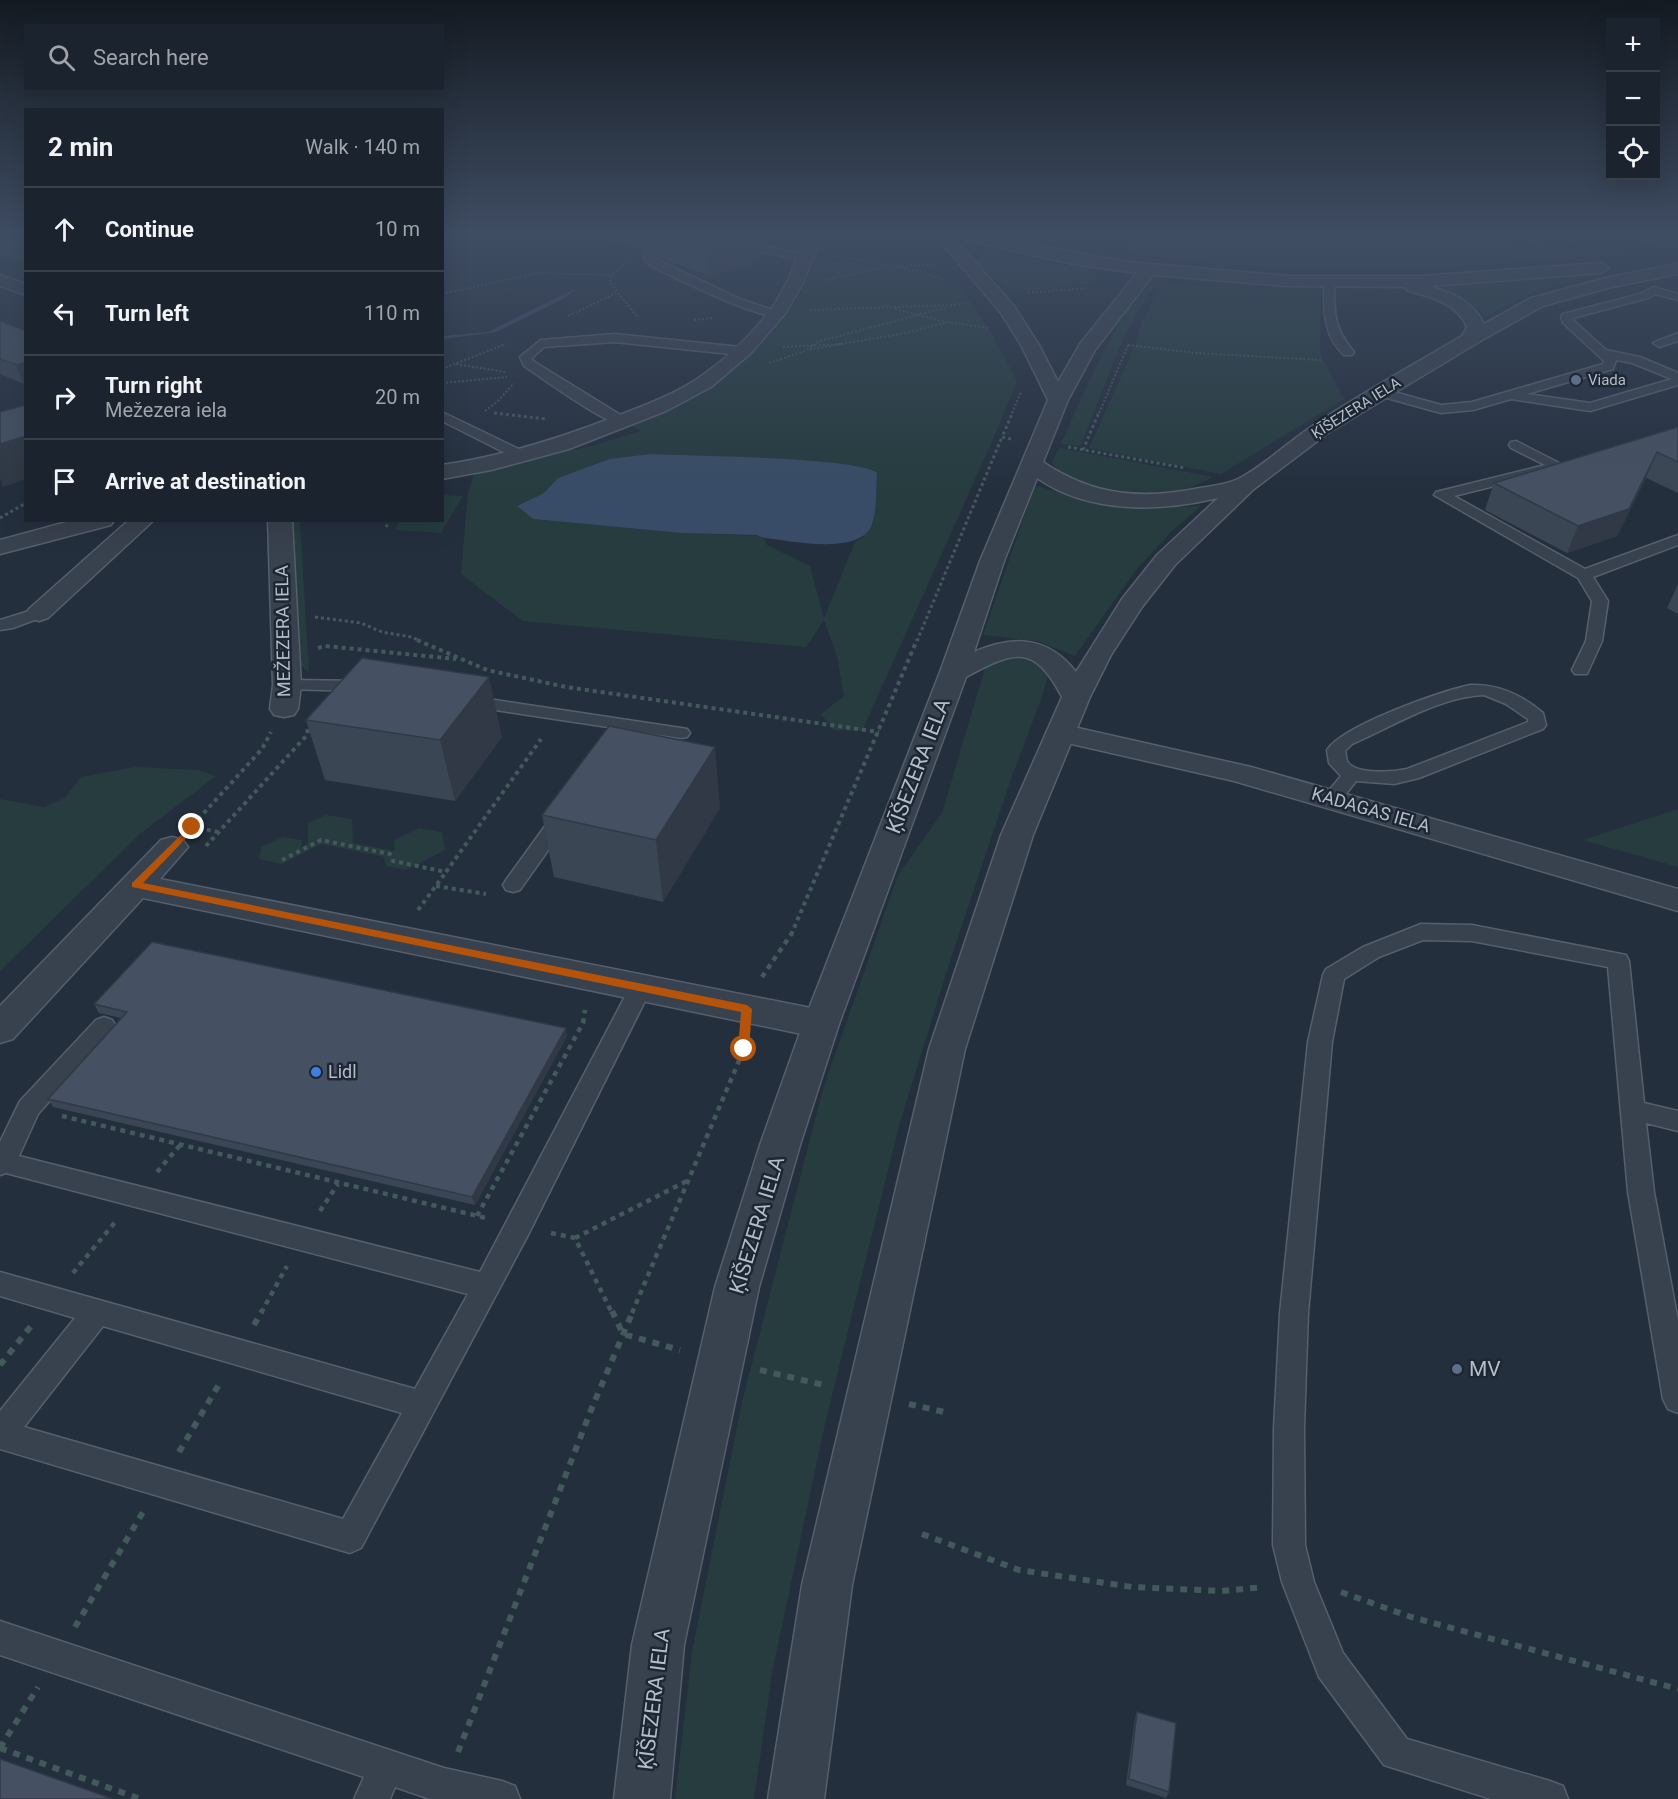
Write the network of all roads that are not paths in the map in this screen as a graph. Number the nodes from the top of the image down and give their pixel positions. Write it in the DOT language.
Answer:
graph roads {
  1 [pos="769,320"];
  2 [pos="1014,320"];
  3 [pos="1110,320"];
  4 [pos="1331,320"];
  5 [pos="1474,320"];
  6 [pos="1504,320"];
  7 [pos="1567,320"];
  8 [pos="1678,337"];
  9 [pos="1470,339"];
  10 [pos="1659,343"];
  11 [pos="740,351"];
  12 [pos="1348,352"];
  13 [pos="1604,353"];
  14 [pos="1678,379"];
  15 [pos="1380,392"];
  16 [pos="1508,396"];
  17 [pos="1058,400"];
  18 [pos="444,418"];
  19 [pos="622,422"];
  20 [pos="1516,445"];
  21 [pos="524,457"];
  22 [pos="1032,464"];
  23 [pos="444,472"];
  24 [pos="1246,484"];
  25 [pos="95,522"];
  26 [pos="140,522"];
  27 [pos="279,522"];
  28 [pos="1678,540"];
  29 [pos="0,547"];
  30 [pos="1584,575"];
  31 [pos="39,613"];
  32 [pos="0,625"];
  33 [pos="1581,670"];
  34 [pos="954,672"];
  35 [pos="388,689"];
  36 [pos="286,697"];
  37 [pos="445,698"];
  38 [pos="1068,715"];
  39 [pos="628,724"];
  40 [pos="681,733"];
  41 [pos="614,743"];
  42 [pos="1342,787"];
  43 [pos="574,800"];
  44 [pos="172,847"];
  45 [pos="135,885"];
  46 [pos="513,885"];
  47 [pos="1678,900"];
  48 [pos="641,987"];
  49 [pos="821,1024"];
  50 [pos="104,1026"];
  51 [pos="0,1029"];
  52 [pos="1633,1110"];
  53 [pos="1678,1121"];
  54 [pos="2,1163"];
  55 [pos="0,1284"];
  56 [pos="486,1286"];
  57 [pos="96,1313"];
  58 [pos="1678,1399"];
  59 [pos="423,1405"];
  60 [pos="0,1435"];
  61 [pos="0,1638"];
  62 [pos="387,1766"];
  63 [pos="372,1799"];
  64 [pos="502,1799"];
  65 [pos="642,1799"];
  66 [pos="796,1799"];
  67 [pos="1550,1799"];
  1 -- 11 [label="street"];
  2 -- 17 [label="street"];
  3 -- 17 [label="street, ĶĪŠEZERA IELA"];
  4 -- 12 [label="lane"];
  5 -- 9 [label="street"];
  6 -- 9 [label="street, ĶĪŠEZERA IELA"];
  7 -- 13 [label="lane"];
  8 -- 10 [label="lane"];
  9 -- 15 [label="street, ĶĪŠEZERA IELA"];
  11 -- 19 [label="street"];
  11 -- 19 [label="lane"];
  13 -- 14 [label="lane"];
  13 -- 16 [label="lane"];
  14 -- 16 [label="lane"];
  15 -- 16 [label="lane"];
  15 -- 24 [label="street, ĶĪŠEZERA IELA"];
  17 -- 22 [label="street, ĶĪŠEZERA IELA"];
  18 -- 21 [label="lane"];
  19 -- 21 [label="street"];
  20 -- 30 [label="lane"];
  21 -- 23 [label="street"];
  22 -- 24 [label="street, ĶĪŠEZERA IELA"];
  22 -- 34 [label="street, ĶĪŠEZERA IELA"];
  24 -- 38 [label="street, ĶĪŠEZERA IELA"];
  25 -- 29 [label="street"];
  26 -- 31 [label="street"];
  27 -- 36 [label="street, MEŽEZERA IELA"];
  28 -- 30 [label="lane"];
  30 -- 33 [label="lane"];
  31 -- 32 [label="lane"];
  34 -- 38 [label="street"];
  34 -- 49 [label="street, ĶĪŠEZERA IELA"];
  35 -- 36 [label="lane"];
  37 -- 39 [label="lane"];
  38 -- 42 [label="street, KADAGAS IELA"];
  38 -- 66 [label="street, ĶĪŠEZERA IELA"];
  39 -- 40 [label="lane"];
  39 -- 41 [label="lane"];
  42 -- 42 [label="lane"];
  42 -- 47 [label="street, KADAGAS IELA"];
  43 -- 46 [label="lane"];
  44 -- 45 [label="street"];
  45 -- 48 [label="street"];
  45 -- 51 [label="street"];
  48 -- 49 [label="street"];
  48 -- 56 [label="lane"];
  49 -- 65 [label="street, ĶĪŠEZERA IELA"];
  50 -- 54 [label="lane"];
  52 -- 53 [label="lane"];
  52 -- 58 [label="lane"];
  52 -- 67 [label="lane"];
  54 -- 56 [label="lane"];
  55 -- 57 [label="lane"];
  56 -- 59 [label="lane"];
  57 -- 59 [label="lane"];
  57 -- 60 [label="lane"];
  59 -- 60 [label="lane"];
  61 -- 62 [label="lane"];
  62 -- 63 [label="lane"];
  62 -- 64 [label="lane"];
}
